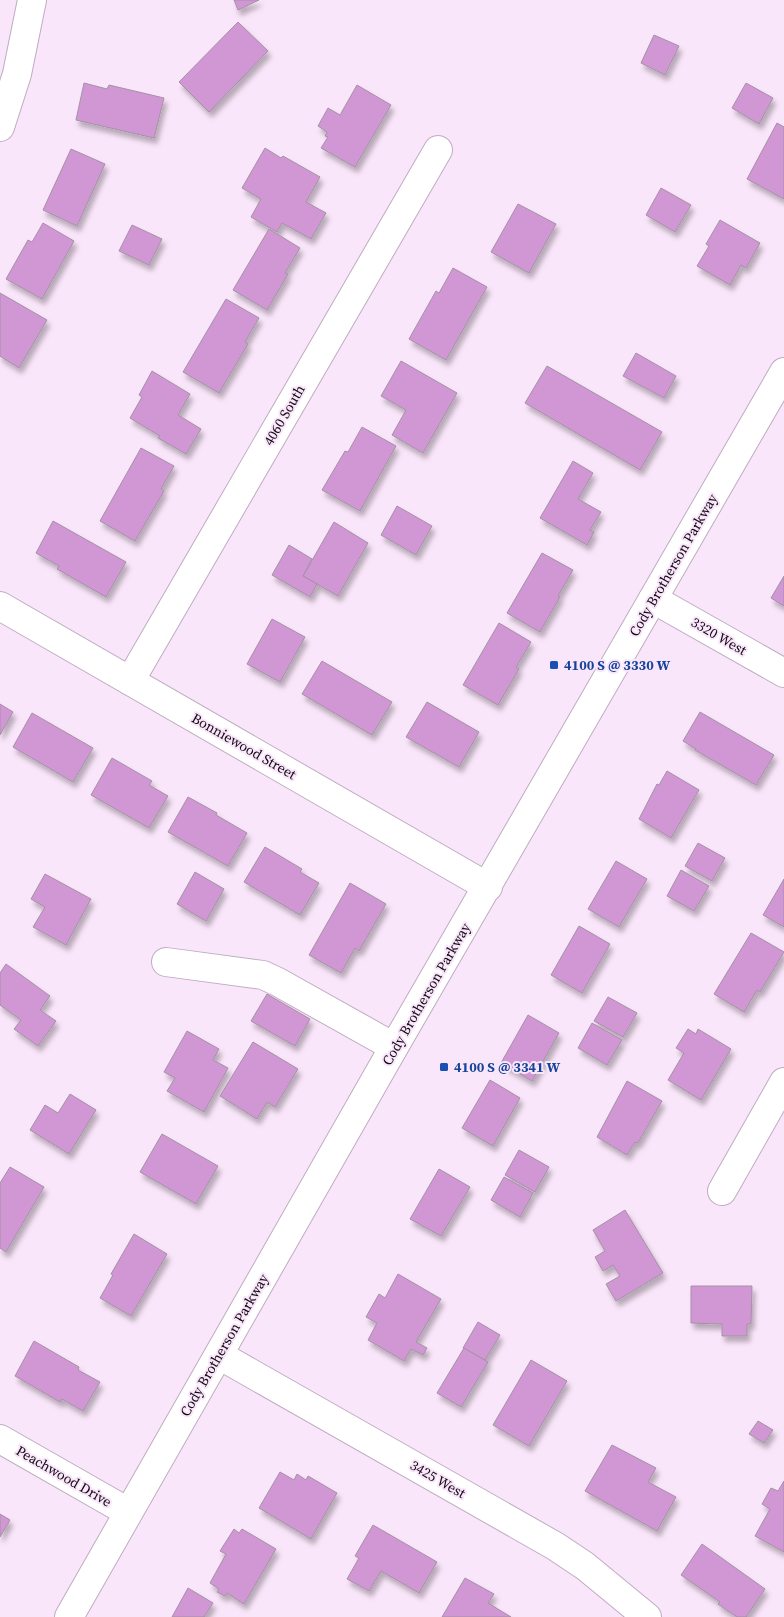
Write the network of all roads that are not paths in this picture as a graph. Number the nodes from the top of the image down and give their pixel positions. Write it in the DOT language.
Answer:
graph roads {
  1 [pos="32,0"];
  2 [pos="0,127"];
  3 [pos="438,150"];
  4 [pos="784,372"];
  5 [pos="653,599"];
  6 [pos="0,606"];
  7 [pos="784,673"];
  8 [pos="130,681"];
  9 [pos="488,887"];
  10 [pos="166,962"];
  11 [pos="394,1047"];
  12 [pos="784,1082"];
  13 [pos="722,1191"];
  14 [pos="219,1355"];
  15 [pos="0,1439"];
  16 [pos="128,1512"];
  17 [pos="69,1617"];
  18 [pos="647,1617"];
  1 -- 2 [label="street"];
  3 -- 8 [label="street, 4060 South"];
  4 -- 5 [label="street, Cody Brotherson Parkway"];
  5 -- 7 [label="street, 3320 West"];
  5 -- 9 [label="street, Cody Brotherson Parkway"];
  6 -- 8 [label="street, Bonniewood Street"];
  8 -- 9 [label="street, Bonniewood Street"];
  9 -- 11 [label="street, Cody Brotherson Parkway"];
  10 -- 11 [label="street"];
  11 -- 14 [label="street, Cody Brotherson Parkway"];
  12 -- 13 [label="street"];
  14 -- 16 [label="street, Cody Brotherson Parkway"];
  14 -- 18 [label="street, 3425 West"];
  15 -- 16 [label="street, Peachwood Drive"];
  16 -- 17 [label="street, Cody Brotherson Parkway"];
}
